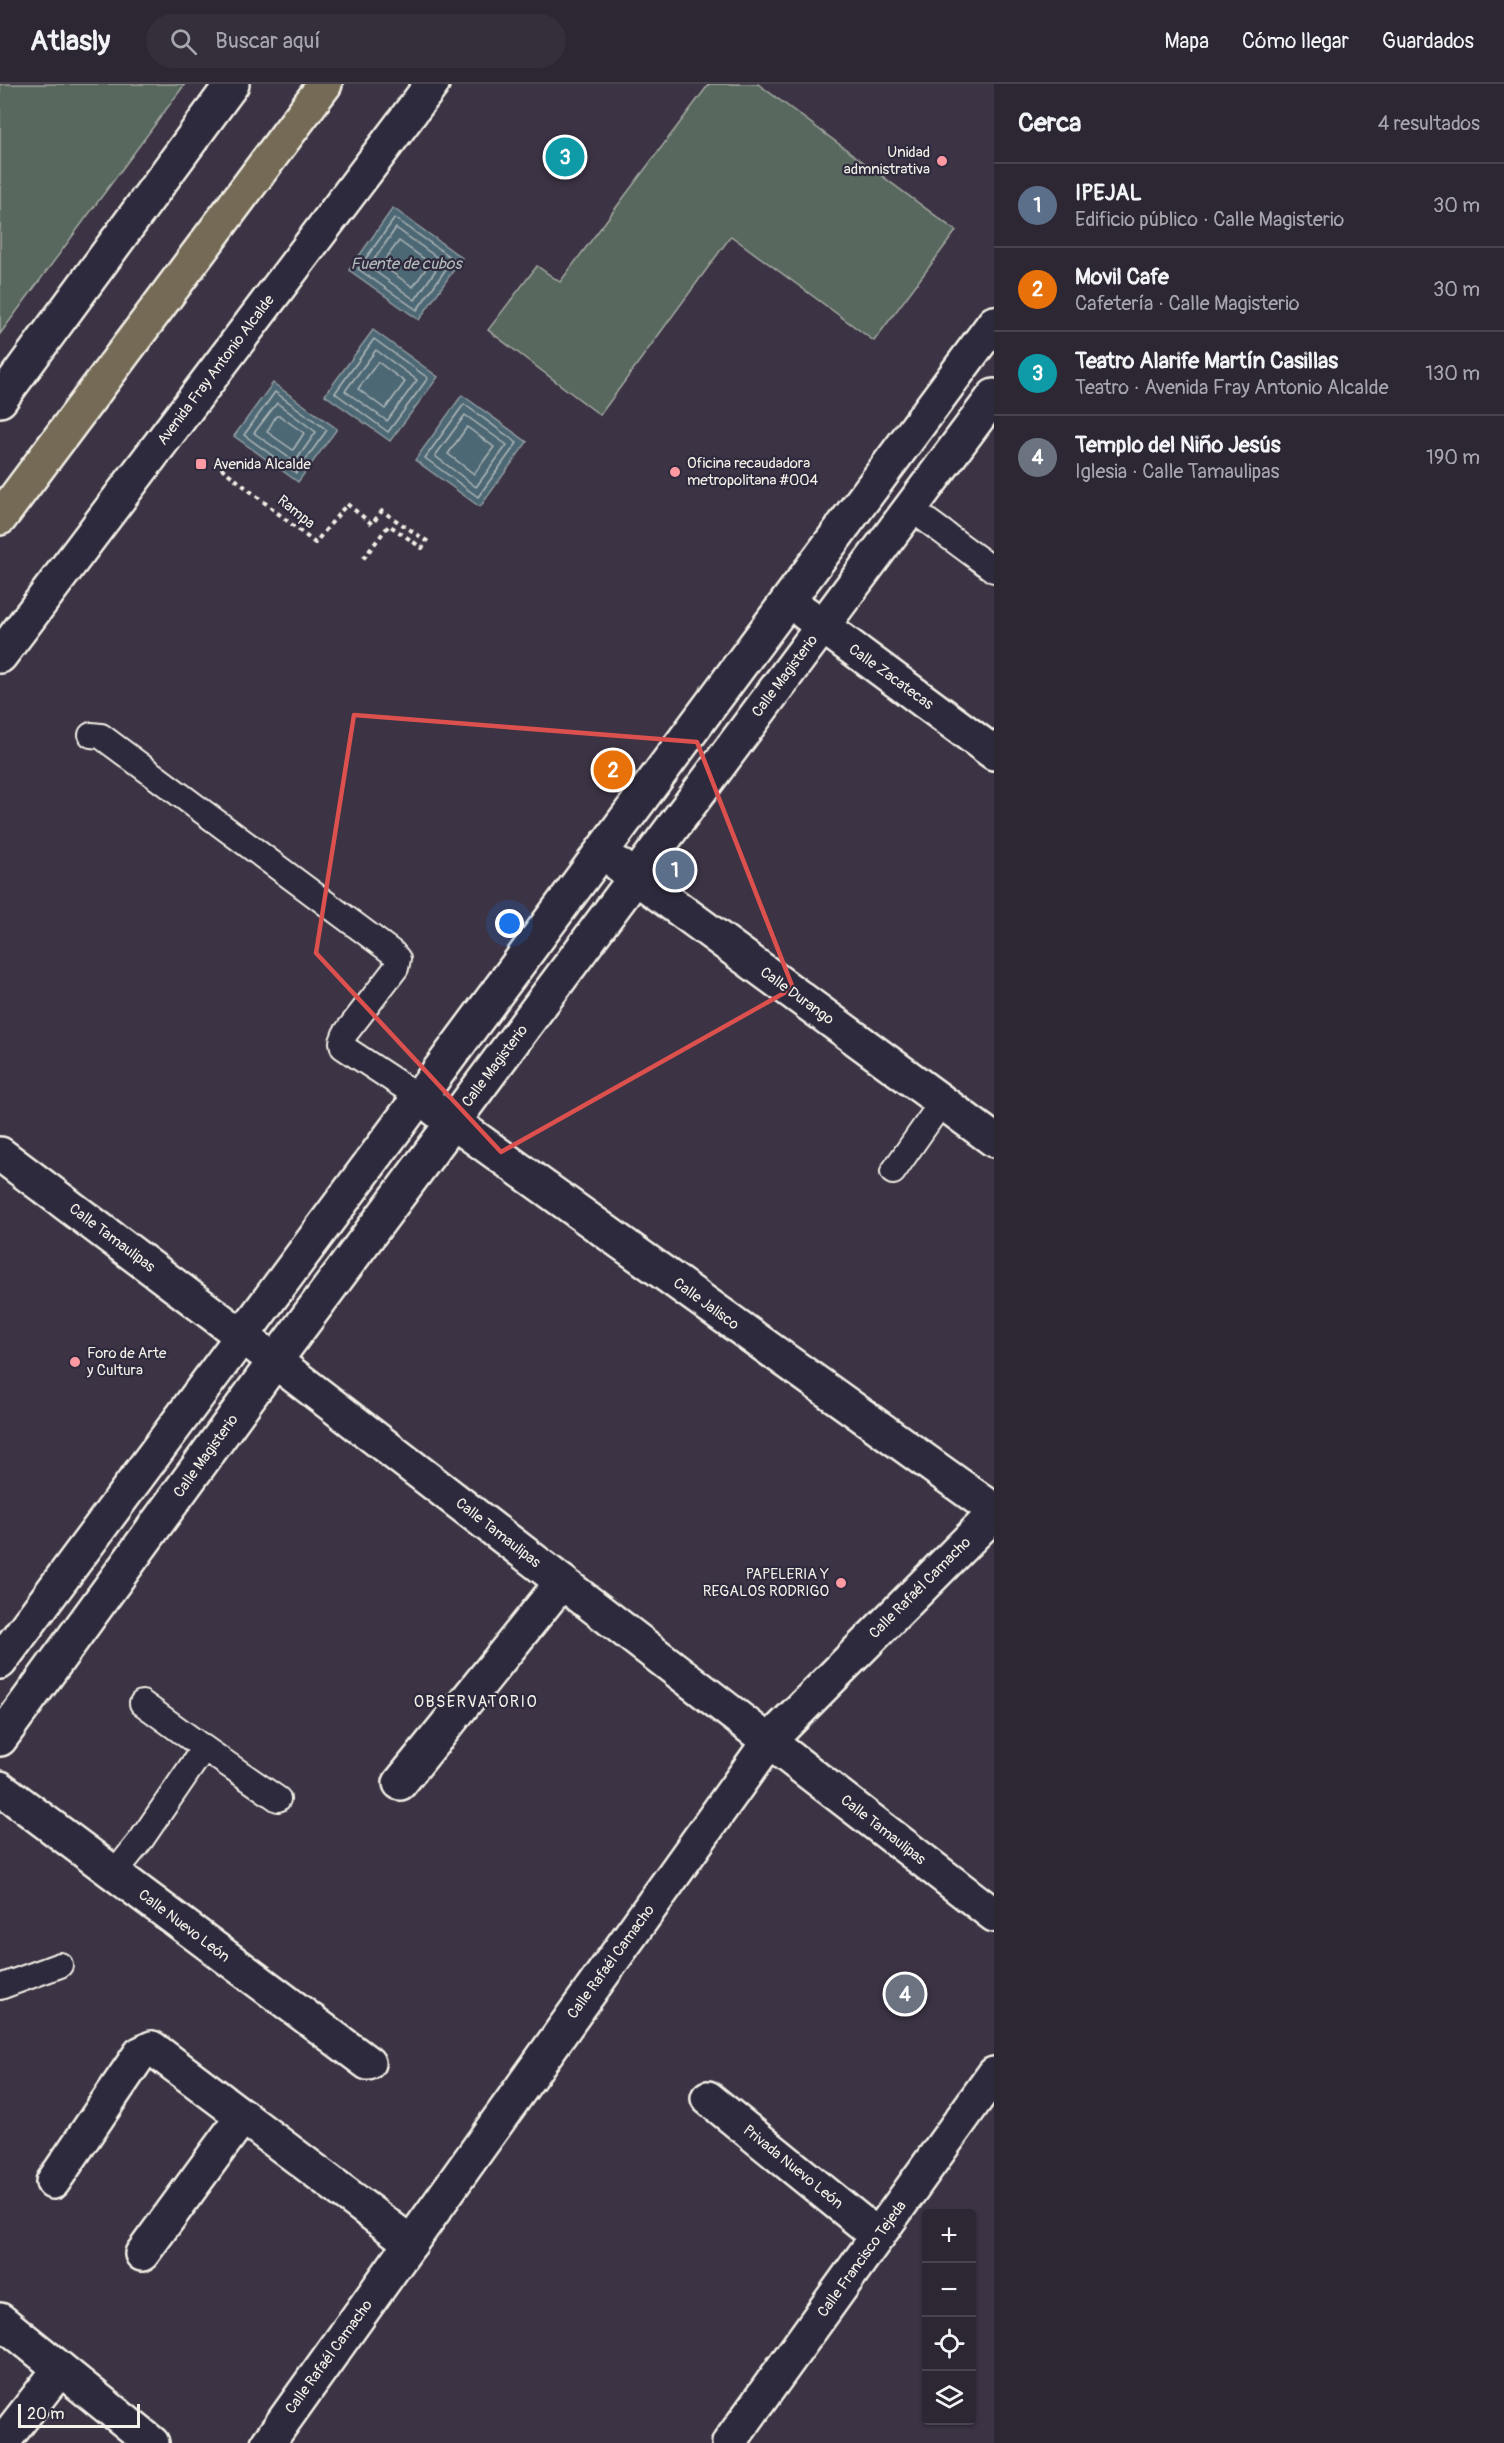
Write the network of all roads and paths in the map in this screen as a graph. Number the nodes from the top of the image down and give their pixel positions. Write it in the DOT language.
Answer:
graph roads {
  1 [pos="232,84"];
  2 [pos="325,84"];
  3 [pos="432,84"];
  4 [pos="994,323"];
  5 [pos="994,396"];
  6 [pos="0,400"];
  7 [pos="214,462"];
  8 [pos="910,508"];
  9 [pos="0,518"];
  10 [pos="363,559"];
  11 [pos="994,570"];
  12 [pos="788,600"];
  13 [pos="822,626"];
  14 [pos="0,656"];
  15 [pos="91,735"];
  16 [pos="994,753"];
  17 [pos="600,852"];
  18 [pos="635,877"];
  19 [pos="419,1097"];
  20 [pos="942,1102"];
  21 [pos="453,1122"];
  22 [pos="994,1140"];
  23 [pos="0,1154"];
  24 [pos="894,1172"];
  25 [pos="240,1335"];
  26 [pos="275,1361"];
  27 [pos="994,1512"];
  28 [pos="562,1582"];
  29 [pos="0,1662"];
  30 [pos="142,1703"];
  31 [pos="0,1739"];
  32 [pos="769,1741"];
  33 [pos="204,1748"];
  34 [pos="400,1784"];
  35 [pos="0,1788"];
  36 [pos="278,1799"];
  37 [pos="114,1874"];
  38 [pos="994,1915"];
  39 [pos="60,1965"];
  40 [pos="0,1988"];
  41 [pos="368,2063"];
  42 [pos="994,2074"];
  43 [pos="708,2098"];
  44 [pos="243,2116"];
  45 [pos="53,2182"];
  46 [pos="878,2236"];
  47 [pos="411,2243"];
  48 [pos="142,2254"];
  49 [pos="0,2320"];
  50 [pos="60,2369"];
  51 [pos="2,2443"];
  52 [pos="152,2443"];
  53 [pos="268,2443"];
  54 [pos="729,2443"];
  1 -- 6 [label="street"];
  2 -- 9 [label="main road"];
  3 -- 14 [label="street, Avenida Fray Antonio Alcalde"];
  4 -- 12 [label="street"];
  5 -- 8 [label="street, Calle Magisterio"];
  7 -- 10 [label="path, Rampa"];
  8 -- 11 [label="lane"];
  8 -- 13 [label="street, Calle Magisterio"];
  12 -- 13 [label="street, Calle Zacatecas"];
  12 -- 17 [label="street"];
  13 -- 16 [label="street, Calle Zacatecas"];
  13 -- 18 [label="street, Calle Magisterio"];
  15 -- 19 [label="lane"];
  17 -- 18 [label="street, Calle Durango"];
  17 -- 19 [label="street"];
  18 -- 20 [label="street, Calle Durango"];
  18 -- 21 [label="street, Calle Magisterio"];
  19 -- 21 [label="street, Calle Jalisco"];
  19 -- 25 [label="street"];
  20 -- 22 [label="street, Calle Durango"];
  20 -- 24 [label="lane"];
  21 -- 26 [label="street, Calle Magisterio"];
  21 -- 27 [label="street, Calle Jalisco"];
  23 -- 25 [label="street, Calle Tamaulipas"];
  25 -- 26 [label="street, Calle Tamaulipas"];
  25 -- 29 [label="street"];
  26 -- 28 [label="street, Calle Tamaulipas"];
  26 -- 31 [label="street, Calle Magisterio"];
  27 -- 32 [label="street, Calle Rafaél Camacho"];
  28 -- 32 [label="street, Calle Tamaulipas"];
  28 -- 34 [label="street"];
  30 -- 33 [label="lane"];
  32 -- 38 [label="street, Calle Tamaulipas"];
  32 -- 47 [label="street, Calle Rafaél Camacho"];
  33 -- 36 [label="lane"];
  33 -- 37 [label="lane"];
  35 -- 37 [label="street, Calle Nuevo León"];
  37 -- 41 [label="street, Calle Nuevo León"];
  39 -- 40 [label="lane"];
  42 -- 46 [label="street, Calle Francisco Tejeda"];
  43 -- 46 [label="street, Privada Nuevo León"];
  44 -- 45 [label="street"];
  44 -- 47 [label="street"];
  44 -- 48 [label="street"];
  46 -- 54 [label="street, Calle Francisco Tejeda"];
  47 -- 53 [label="street, Calle Rafaél Camacho"];
  49 -- 50 [label="street"];
  50 -- 51 [label="street"];
  50 -- 52 [label="street"];
}
